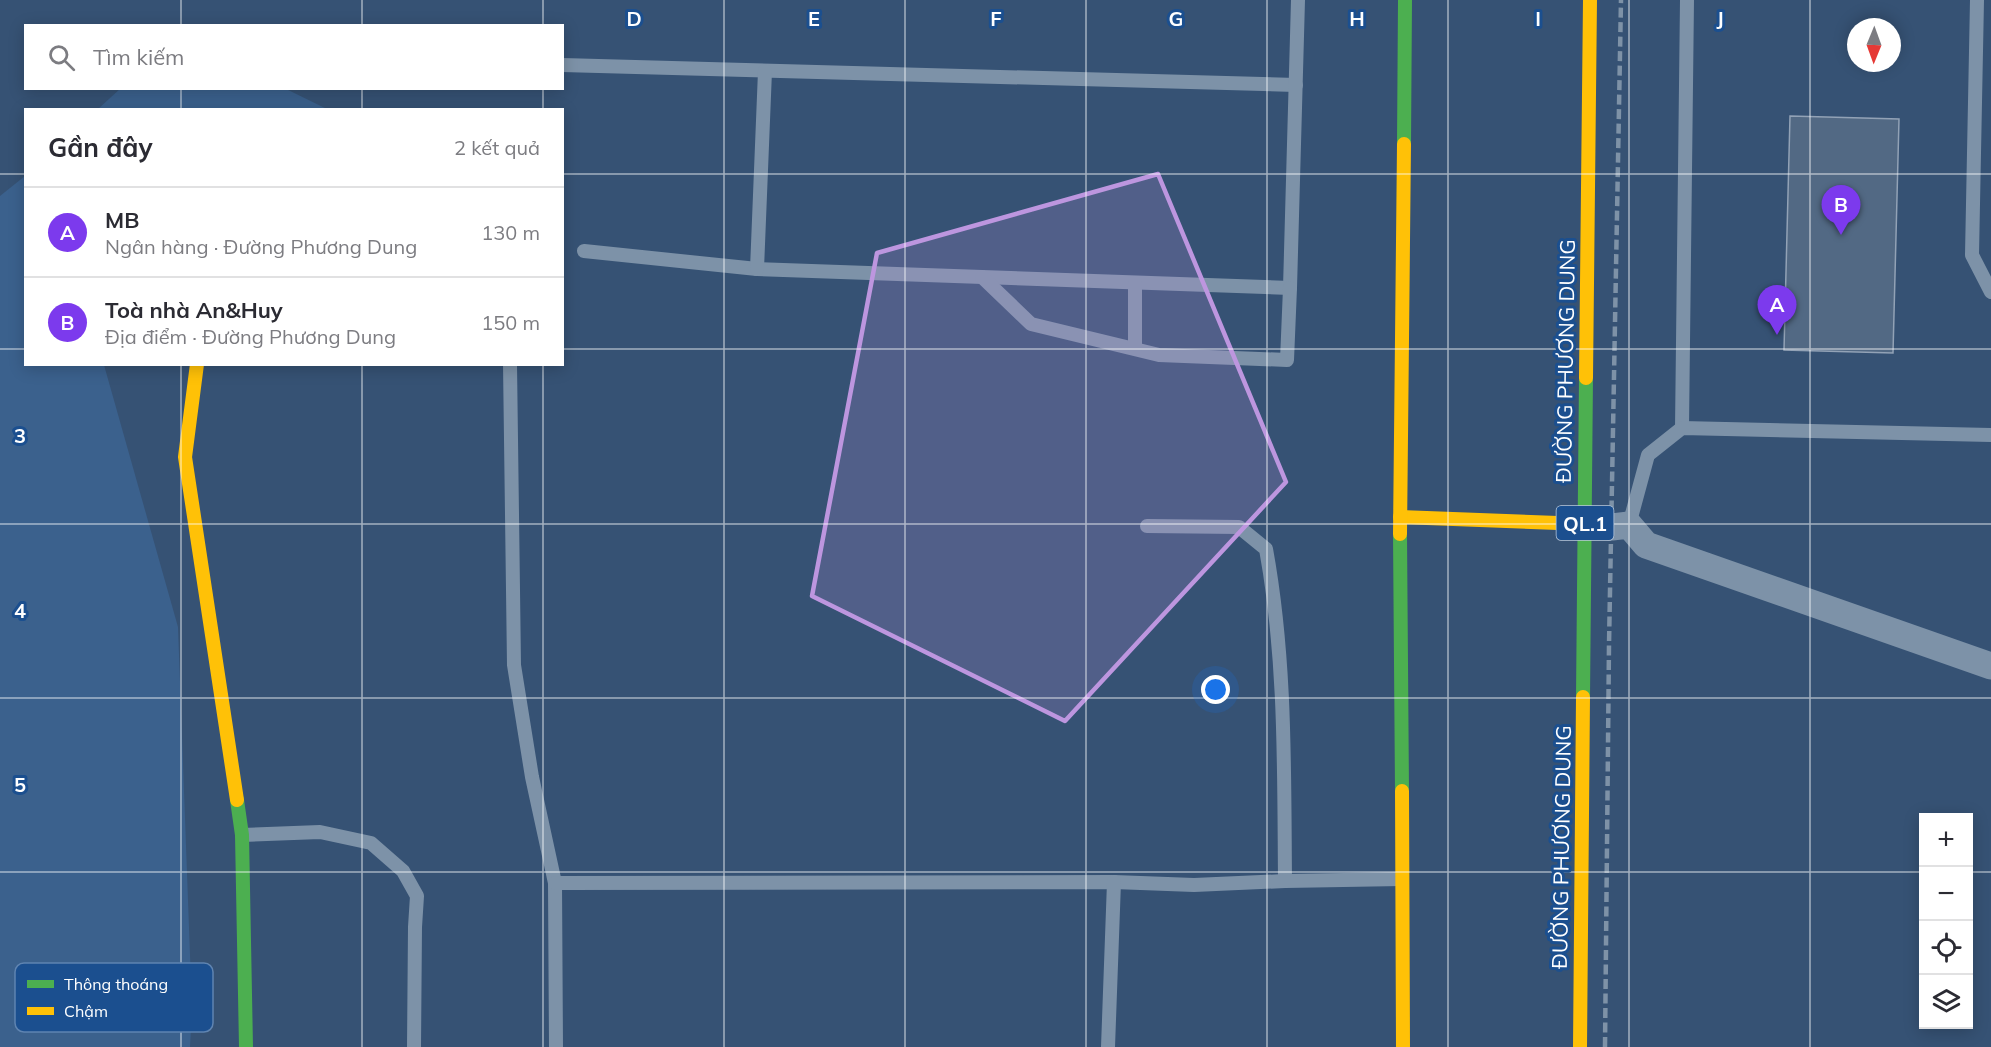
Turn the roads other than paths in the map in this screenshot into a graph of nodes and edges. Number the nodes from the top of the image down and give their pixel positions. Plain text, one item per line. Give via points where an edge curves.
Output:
1 (1298, 0) edge
2 (1405, 0) edge
3 (1590, 0) edge
4 (1687, 0) edge
5 (1977, 0) edge
6 (564, 65) edge
7 (765, 71) junction
8 (1296, 85) junction
9 (584, 251) dead end
10 (757, 269) junction
11 (982, 277) junction
12 (1135, 283) junction
13 (1290, 288) junction
14 (1991, 292) edge
15 (1135, 348) junction
16 (197, 366) edge
17 (510, 366) edge
18 (1682, 428) junction
19 (1991, 435) edge
20 (1400, 517) junction
21 (1584, 524) junction
22 (1629, 525) junction
23 (1147, 526) dead end
24 (1991, 666) edge
25 (242, 835) junction
26 (1403, 879) junction
27 (1285, 881) junction
28 (1114, 882) junction
29 (555, 883) junction
30 (246, 1047) edge
31 (414, 1047) edge
32 (556, 1047) edge
33 (1108, 1047) edge
34 (1403, 1047) edge
35 (1580, 1047) edge

1 - 8 lane
2 - 20 main road
3 - 21 main road, ĐƯỜNG PHƯƠNG DUNG / QL.1
4 - 18 lane
5 - 14 lane via 1972,255
6 - 7 lane
7 - 8 lane
7 - 10 lane
8 - 13 lane
9 - 10 lane
10 - 11 lane
11 - 12 lane
11 - 15 lane via 1031,324
12 - 13 lane
12 - 15 lane
13 - 15 lane via 1287,360 1159,355
16 - 25 main road via 185,457
17 - 29 lane via 514,665 532,777
18 - 19 lane
18 - 22 lane via 1648,454
20 - 21 main road
20 - 26 main road
21 - 22 street
21 - 35 main road, ĐƯỜNG PHƯƠNG DUNG / QL.1
22 - 24 street via 1646,545
23 - 27 lane via 1239,527 1266,549 1274,593 1283,701
25 - 30 main road
25 - 31 lane via 320,832 371,843 403,870 417,896
26 - 27 lane
26 - 34 main road
27 - 28 lane via 1194,885
28 - 29 lane
28 - 33 lane
29 - 32 lane

